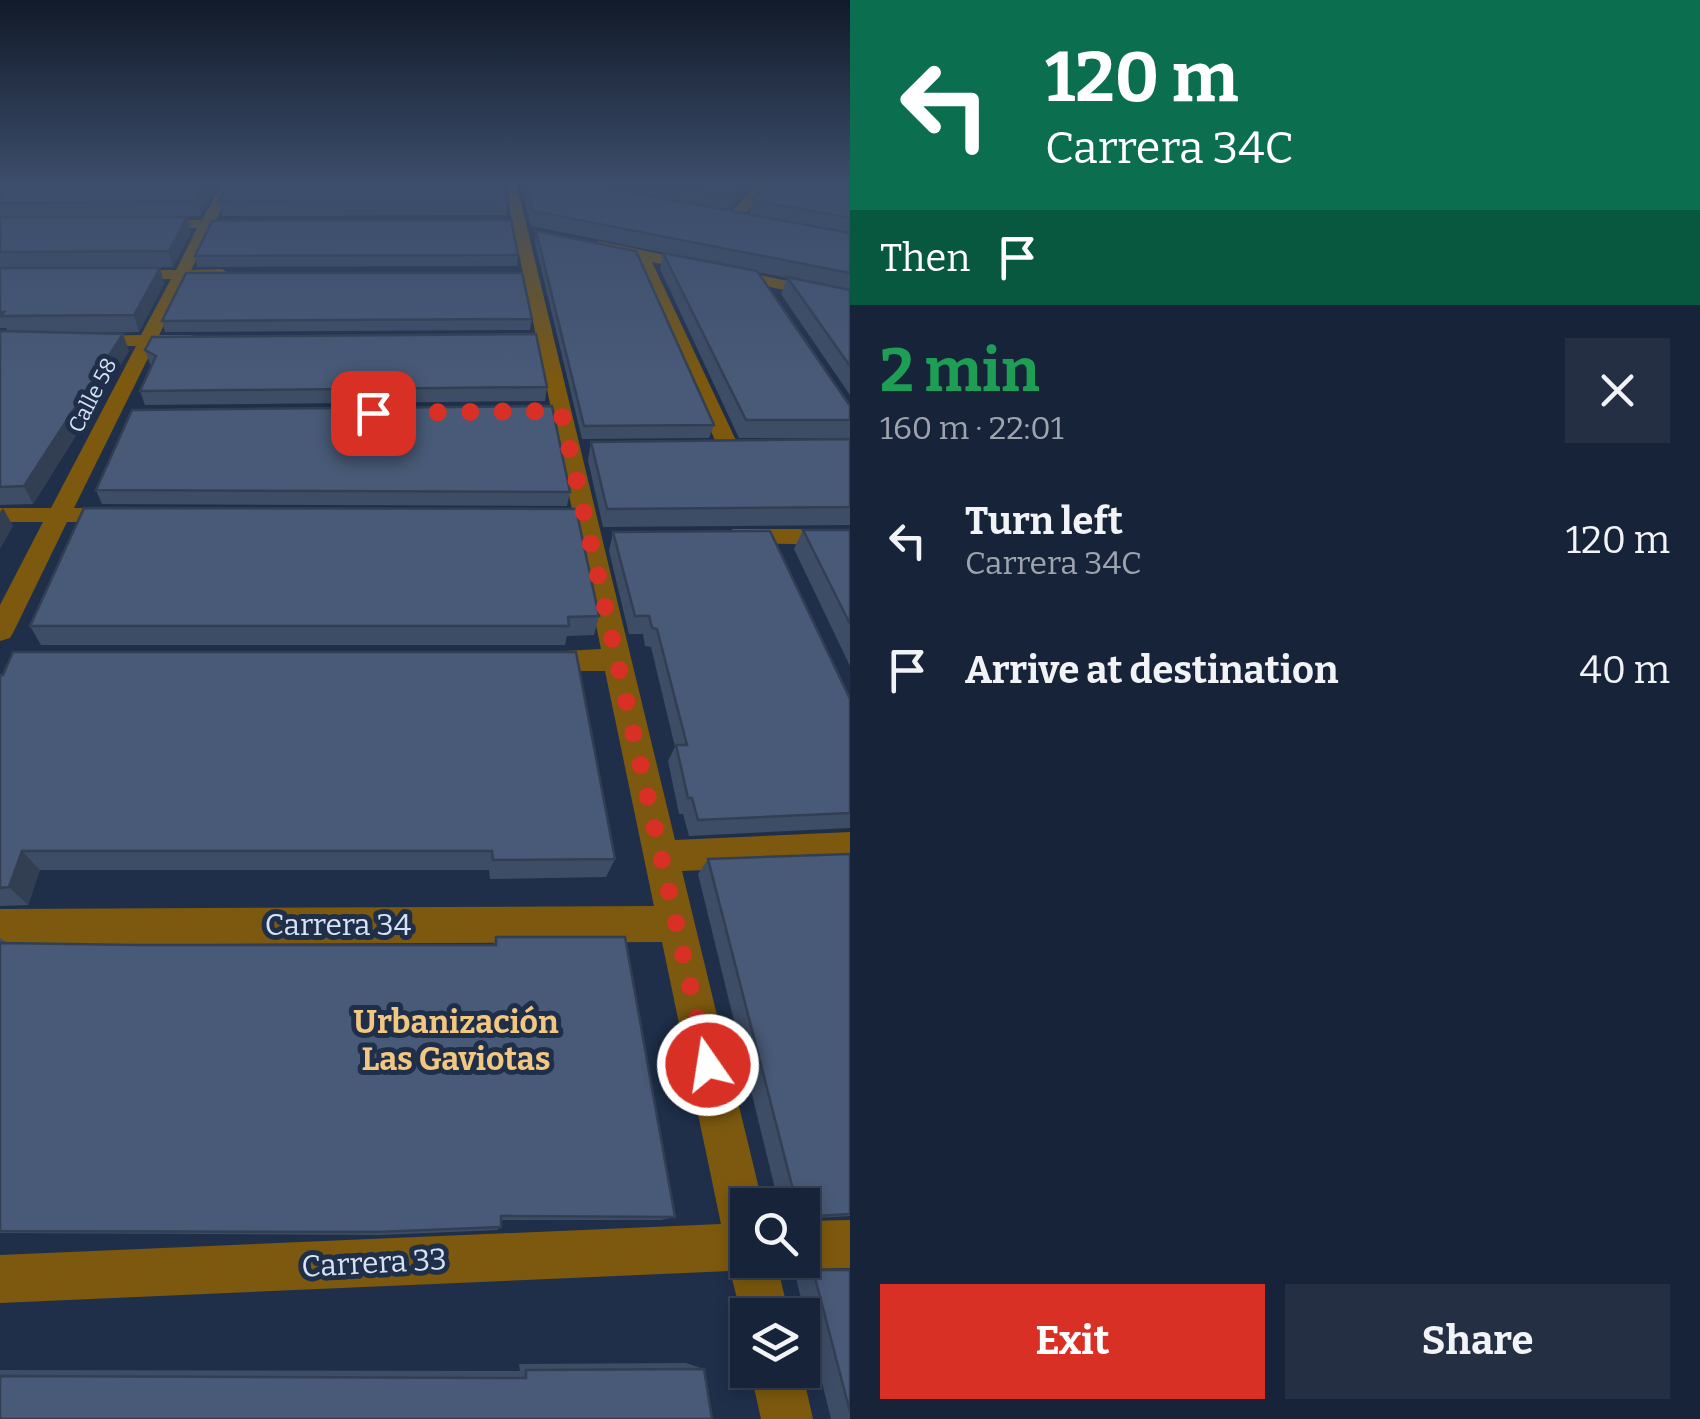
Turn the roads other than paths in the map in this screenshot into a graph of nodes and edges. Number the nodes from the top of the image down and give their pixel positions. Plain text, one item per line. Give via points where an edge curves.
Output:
1 (194, 248) edge
2 (520, 248) edge
3 (612, 248) edge
4 (641, 254) junction
5 (180, 274) junction
6 (238, 274) edge
7 (100, 275) edge
8 (758, 278) junction
9 (850, 299) edge
10 (779, 309) edge
11 (148, 340) junction
12 (208, 340) edge
13 (74, 341) edge
14 (728, 449) edge
15 (0, 515) edge
16 (60, 515) junction
17 (137, 515) edge
18 (772, 537) junction
19 (699, 538) edge
20 (850, 538) edge
21 (788, 571) edge
22 (0, 631) edge
23 (518, 660) edge
24 (617, 660) junction
25 (850, 848) edge
26 (661, 856) junction
27 (676, 924) junction
28 (0, 927) edge
29 (735, 1188) edge
30 (850, 1244) edge
31 (730, 1245) edge
32 (820, 1245) edge
33 (0, 1280) edge
34 (780, 1388) edge
35 (787, 1419) edge

1 - 5 street, Calle 58
2 - 24 street via 552,411 580,450 587,528
3 - 4 street
4 - 8 street
4 - 14 street
5 - 6 street
5 - 7 street
5 - 11 street, Calle 58
8 - 9 street
8 - 10 street
11 - 12 street
11 - 13 street
11 - 16 street, Calle 58 via 119,415
15 - 16 street
16 - 17 street
16 - 22 street, Calle 58
18 - 19 street
18 - 20 street
18 - 21 street
23 - 24 street
24 - 26 street
25 - 26 street
26 - 27 street
27 - 28 street, Carrera 34
27 - 29 street
30 - 32 street
31 - 33 street, Carrera 33
34 - 35 street

